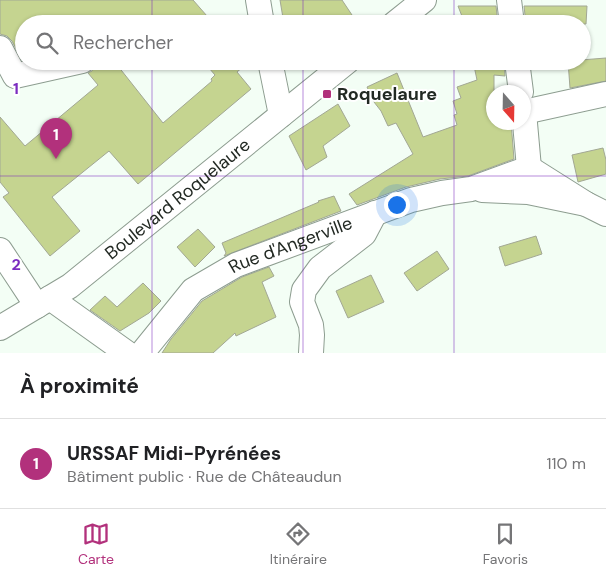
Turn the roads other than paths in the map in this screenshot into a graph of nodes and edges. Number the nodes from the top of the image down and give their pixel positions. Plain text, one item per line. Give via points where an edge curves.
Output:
1 (258, 0) edge
2 (424, 0) edge
3 (509, 0) edge
4 (260, 15) edge
5 (405, 15) edge
6 (511, 15) edge
7 (0, 48) edge
8 (42, 70) edge
9 (272, 70) edge
10 (337, 70) edge
11 (518, 70) edge
12 (520, 85) edge
13 (606, 94) edge
14 (531, 110) edge
15 (281, 115) junction
16 (526, 130) edge
17 (530, 168) junction
18 (471, 189) junction
19 (596, 209) edge
20 (375, 213) junction
21 (0, 250) edge
22 (44, 302) junction
23 (0, 328) edge
24 (127, 353) edge
25 (142, 353) edge
26 (311, 353) edge

1 - 4 street
2 - 5 street
3 - 6 street
7 - 8 street via 15,76
9 - 15 street
10 - 15 street, Boulevard Roquelaure
11 - 12 street
13 - 14 street
15 - 22 street, Boulevard Roquelaure via 70,286
16 - 17 street
17 - 18 street, Rue d'Angerville
17 - 19 street, Rue d'Angerville
18 - 19 street, Rue d'Angerville via 528,192
18 - 20 street, Rue d'Angerville via 411,200
20 - 25 street, Rue d'Angerville via 259,256 216,276 193,290
20 - 26 street via 364,234 320,268 304,290 302,302 311,325
21 - 22 street
22 - 23 street, Boulevard Roquelaure
22 - 24 street

